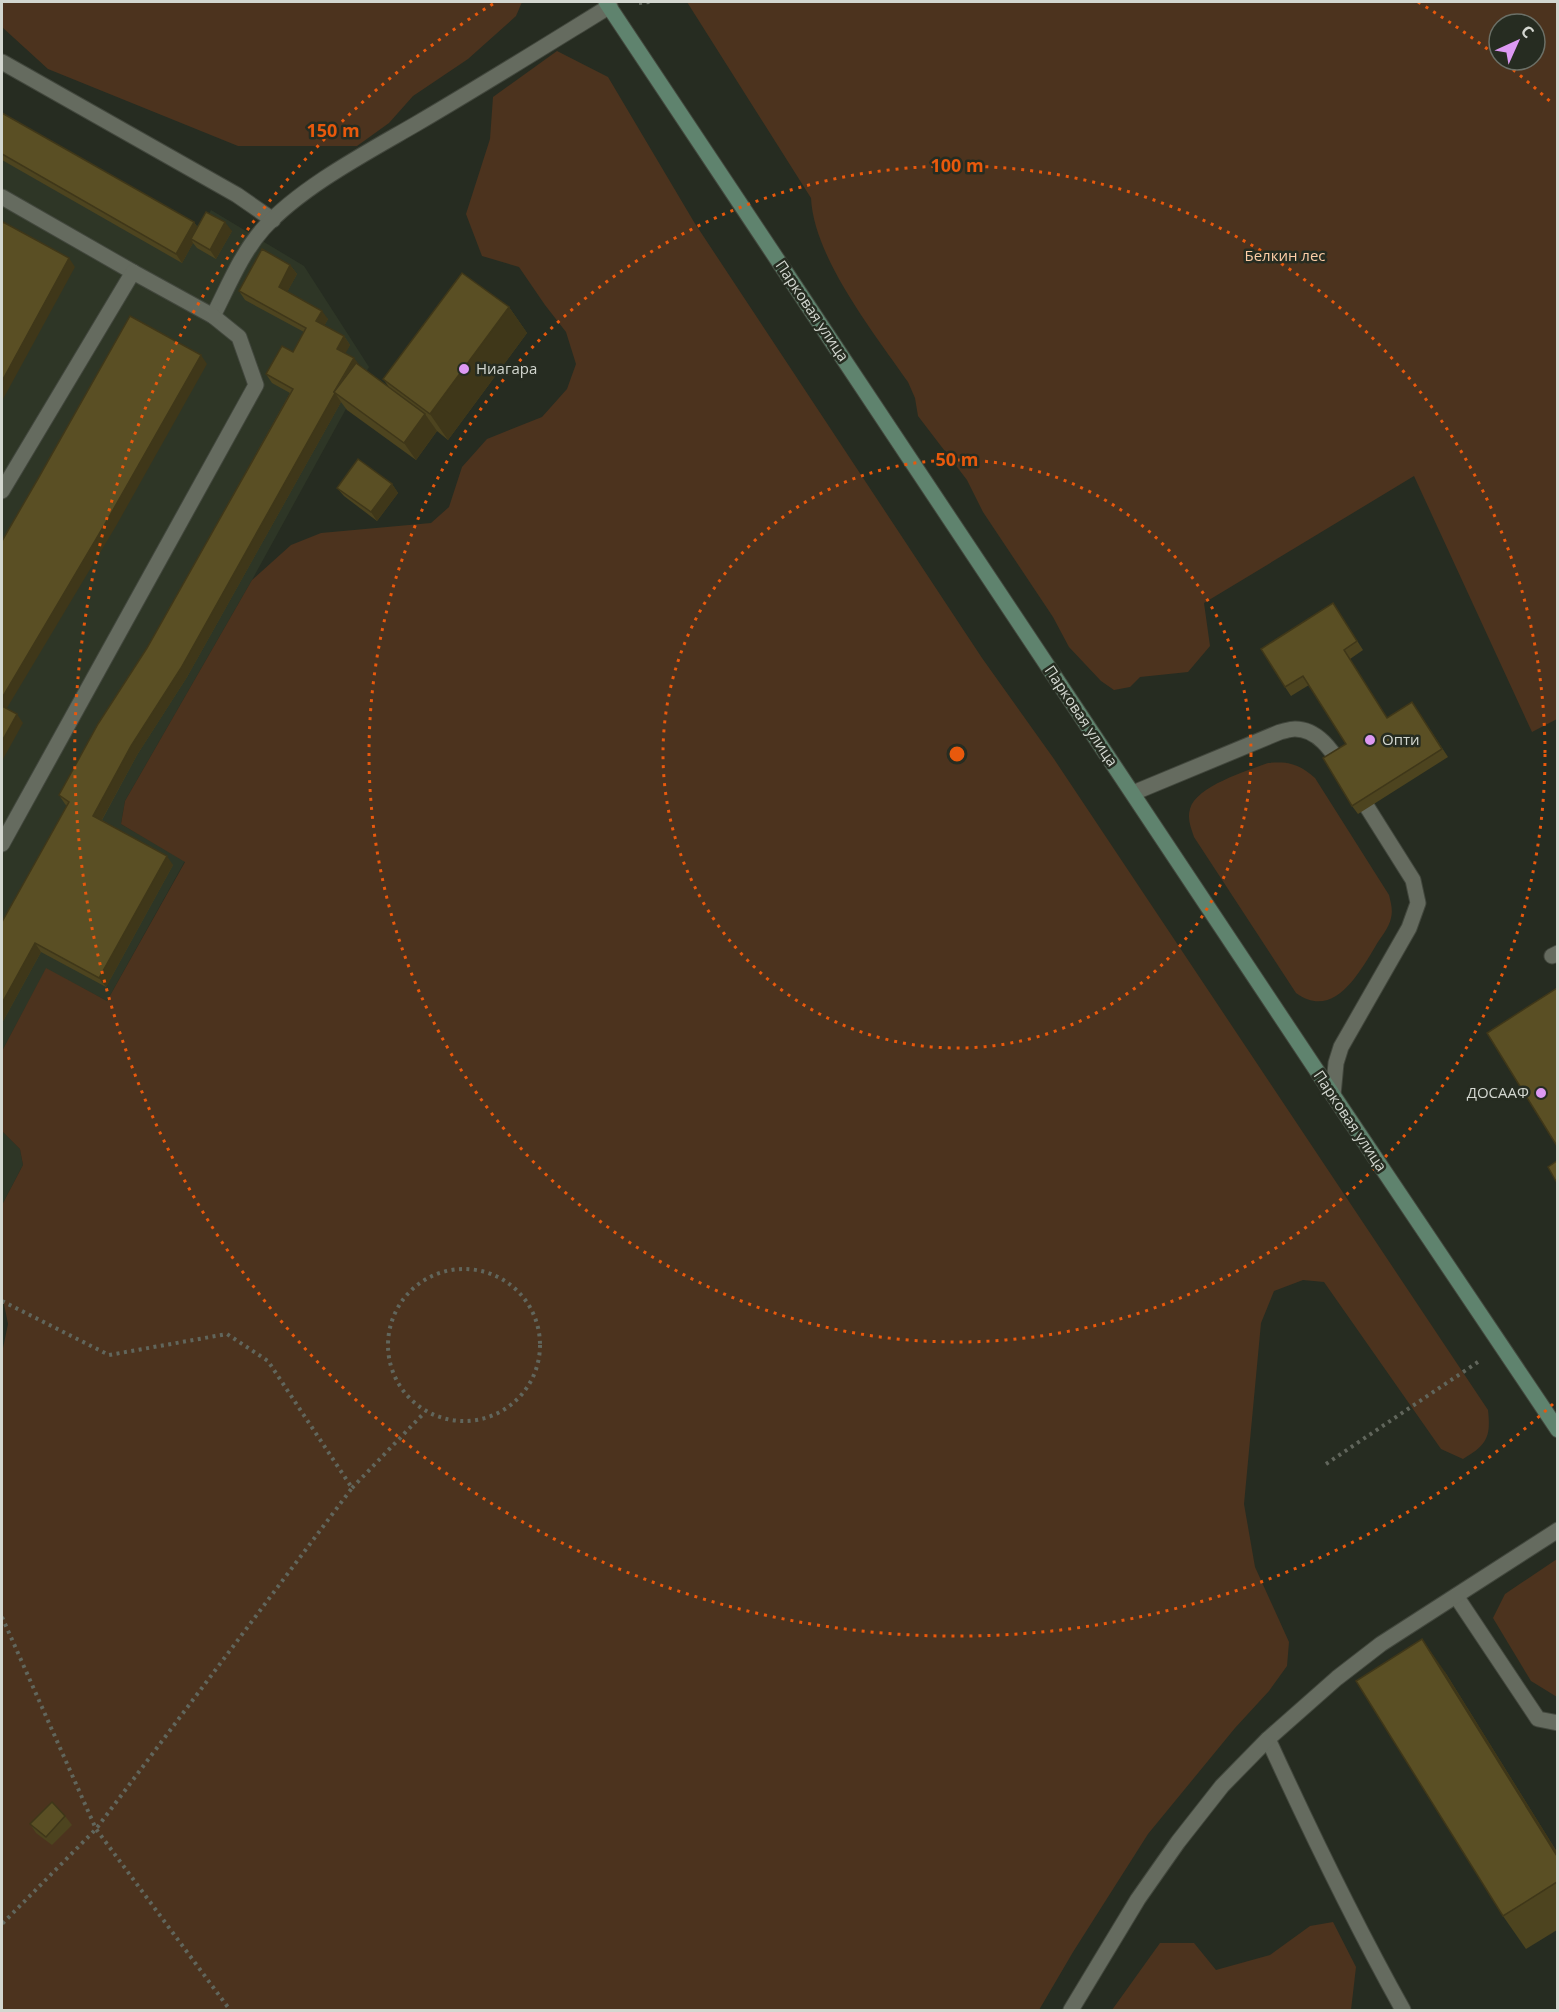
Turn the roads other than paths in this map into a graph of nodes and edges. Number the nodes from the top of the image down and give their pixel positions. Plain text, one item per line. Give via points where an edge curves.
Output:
1 (608, 4) edge
2 (2, 62) edge
3 (2, 198) edge
4 (273, 220) junction
5 (133, 272) junction
6 (213, 316) junction
7 (2, 491) edge
8 (1133, 793) junction
9 (2, 844) edge
10 (1333, 1095) junction
11 (1557, 1430) edge
12 (1557, 1530) edge
13 (1456, 1596) junction
14 (1557, 1723) edge
15 (1268, 1739) junction
16 (1071, 2010) edge
17 (1403, 2010) edge

1 - 4 street via 487,82 331,174
1 - 8 main road, Парковая улица
2 - 4 street via 237,195
3 - 5 street
4 - 6 street via 251,245
5 - 6 street
5 - 7 street
6 - 9 street via 239,337 256,385
8 - 10 main road, Парковая улица
8 - 10 street via 1280,732 1295,729 1310,733 1330,747 1413,880 1418,903 1341,1047
10 - 11 main road, Парковая улица
12 - 13 street
13 - 14 street via 1538,1719
13 - 15 street via 1381,1644
15 - 16 street via 1222,1786 1178,1842 1138,1899
15 - 17 street via 1314,1840

